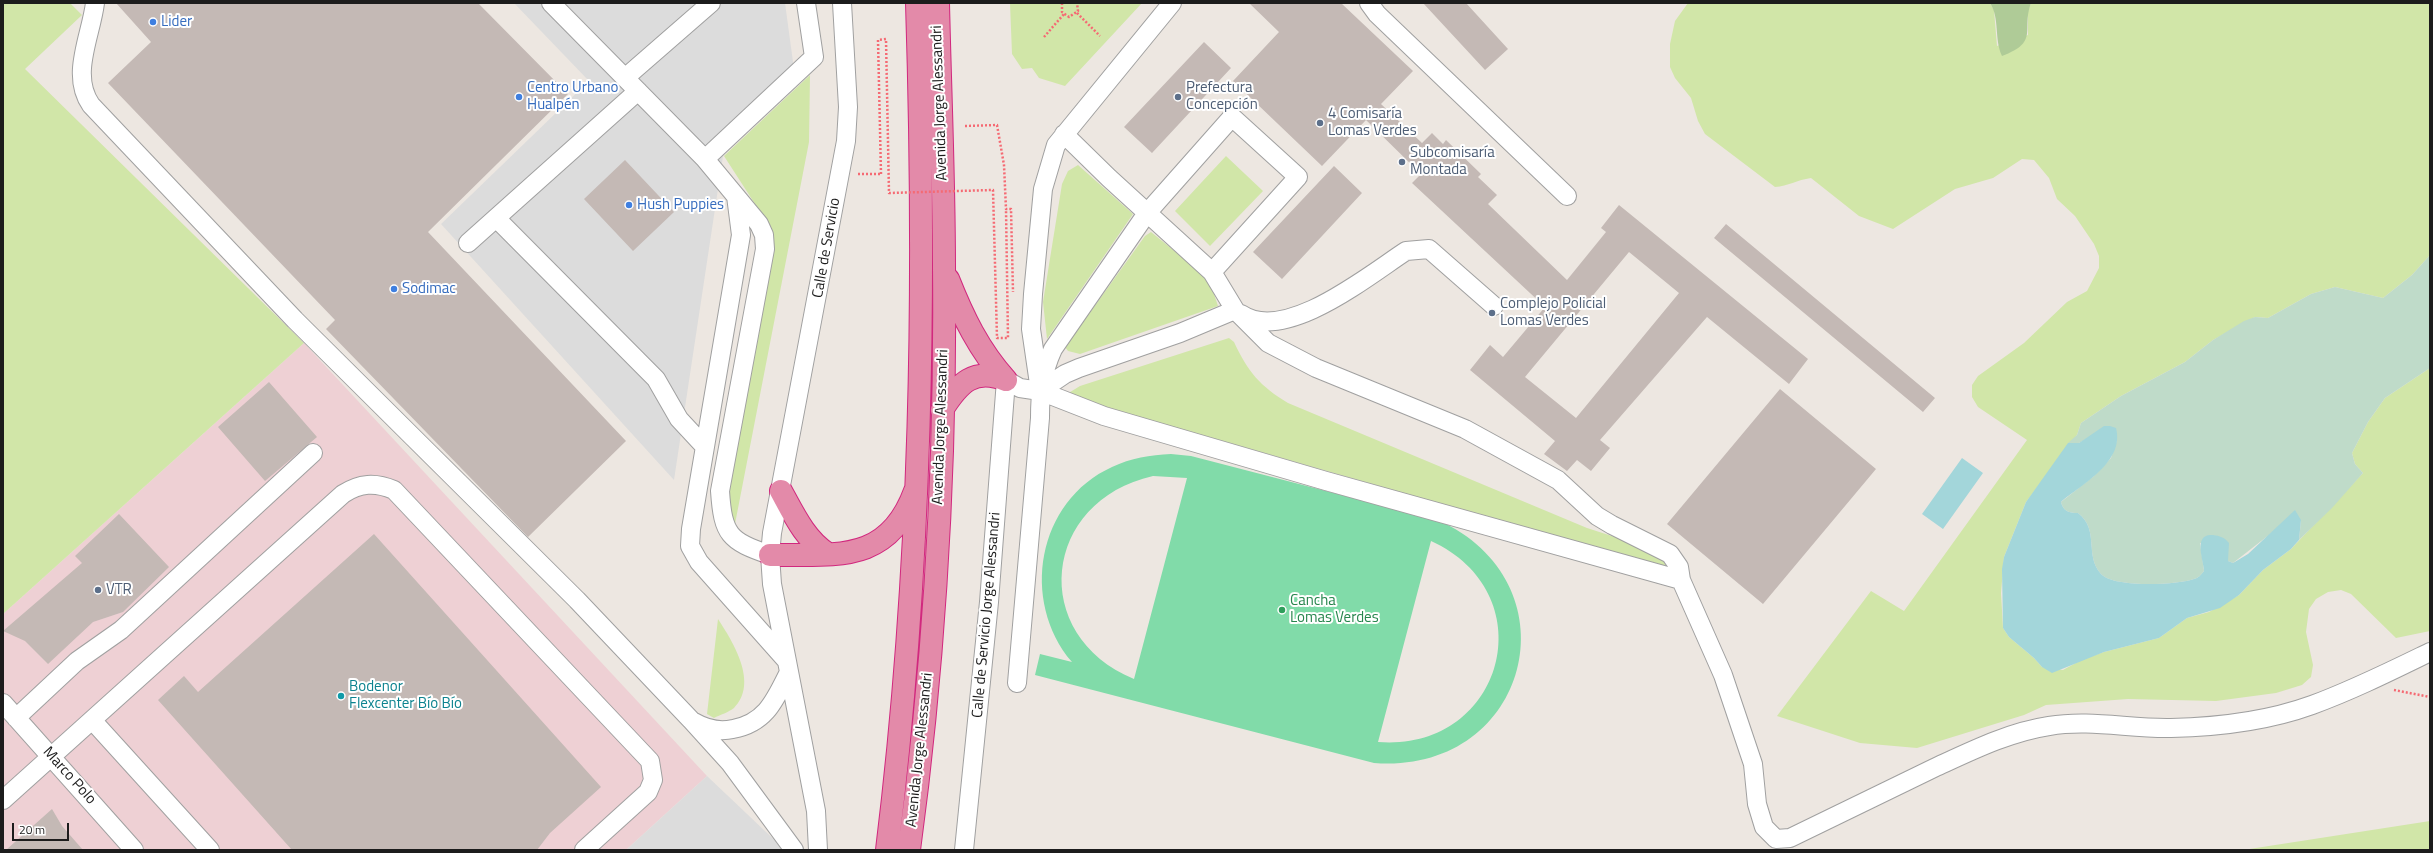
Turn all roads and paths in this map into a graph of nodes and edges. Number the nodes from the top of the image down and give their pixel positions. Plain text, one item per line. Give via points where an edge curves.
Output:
1 (94, 3) edge
2 (551, 3) edge
3 (710, 3) edge
4 (806, 3) edge
5 (842, 3) edge
6 (917, 3) edge
7 (938, 3) edge
8 (1062, 3) edge
9 (1078, 3) edge
10 (1172, 3) edge
11 (1369, 3) edge
12 (1077, 13) junction
13 (1064, 14) junction
14 (1100, 36) dead end
15 (1044, 37) dead end
16 (626, 77) junction
17 (638, 91) junction
18 (965, 126) dead end
19 (1064, 134) junction
20 (705, 159) junction
21 (840, 175) junction
22 (736, 195) junction
23 (1568, 196) dead end
24 (1006, 209) junction
25 (1147, 213) junction
26 (496, 218) junction
27 (468, 243) dead end
28 (944, 268) junction
29 (1212, 272) junction
30 (1013, 297) dead end
31 (1494, 306) dead end
32 (1235, 310) junction
33 (1006, 380) junction
34 (1040, 391) junction
35 (942, 410) junction
36 (705, 447) junction
37 (313, 453) dead end
38 (918, 482) junction
39 (781, 491) junction
40 (828, 554) junction
41 (770, 555) junction
42 (1681, 580) junction
43 (2430, 652) edge
44 (788, 666) junction
45 (1017, 683) dead end
46 (3, 703) edge
47 (16, 718) junction
48 (92, 720) junction
49 (692, 720) junction
50 (52, 756) junction
51 (3, 800) edge
52 (132, 849) edge
53 (210, 850) edge
54 (584, 850) edge
55 (794, 850) edge
56 (818, 850) edge
57 (887, 850) edge
58 (909, 850) edge
59 (964, 850) edge

1 - 49 street via 81,75 82,91 91,106 295,320 577,600
2 - 16 street
3 - 16 street
4 - 20 street via 814,57
5 - 21 street, Calle de Servicio via 848,107
6 - 38 highway, Avenida Jorge Alessandri via 922,265
7 - 28 highway, Avenida Jorge Alessandri
8 - 13 path via 1061,9
9 - 12 path
10 - 19 street
11 - 23 street via 1376,14
12 - 13 path via 1069,17
12 - 14 path
13 - 15 path
16 - 17 street
17 - 20 street
17 - 26 street
18 - 24 path via 997,125 1004,165
19 - 25 street
19 - 34 street via 1056,145 1043,189 1033,294 1031,329
20 - 22 street
21 - 24 path, bridge via 882,174 878,40 886,40 889,193 994,190 997,338 1008,338
21 - 39 street, Calle de Servicio
22 - 36 street via 741,235
22 - 41 street via 759,224 764,235 765,249 720,491 722,519 729,533 743,546
24 - 30 path via 1011,209
25 - 29 street
25 - 29 street via 1232,117 1298,177
25 - 34 street via 1053,349 1044,369
26 - 27 street
26 - 36 street via 656,379 679,419
28 - 33 highway via 969,328 991,364
28 - 35 highway, Avenida Jorge Alessandri
29 - 32 street
31 - 32 street via 1429,249 1419,248 1406,251 1334,300 1293,317 1266,322 1248,319
32 - 34 street via 1180,334 1079,368
32 - 42 street via 1268,343 1309,365 1465,429 1558,480 1598,516 1670,554 1679,567
33 - 34 street via 1020,388
33 - 35 highway via 986,375 971,378 959,388
33 - 59 street, Calle de Servicio Jorge Alessandri via 989,602
34 - 42 street via 1134,426
34 - 45 street via 1040,418
35 - 58 highway, Avenida Jorge Alessandri via 937,560 925,716
36 - 44 street via 690,546 704,568
37 - 47 street via 121,630 77,662
38 - 40 highway via 907,508 883,537 866,549 854,553
38 - 57 highway, Avenida Jorge Alessandri via 904,699
39 - 40 highway via 804,530
39 - 41 street
40 - 41 highway
41 - 44 street via 772,584
42 - 43 street via 1723,675 1753,764 1757,804 1764,827 1776,839 1790,838 1961,756 2006,738 2048,726 2083,723 2115,724 2135,728 2172,728 2262,718 2310,706 2352,690
44 - 49 street via 768,710 758,721 746,726 715,730
44 - 56 street via 816,811
46 - 47 street, Marco Polo
47 - 50 street, Marco Polo
48 - 50 street
48 - 53 street
48 - 54 street via 343,494 363,485 384,486 394,490 650,761 653,780 648,792
49 - 55 street via 730,763
50 - 51 street
50 - 52 street, Marco Polo

